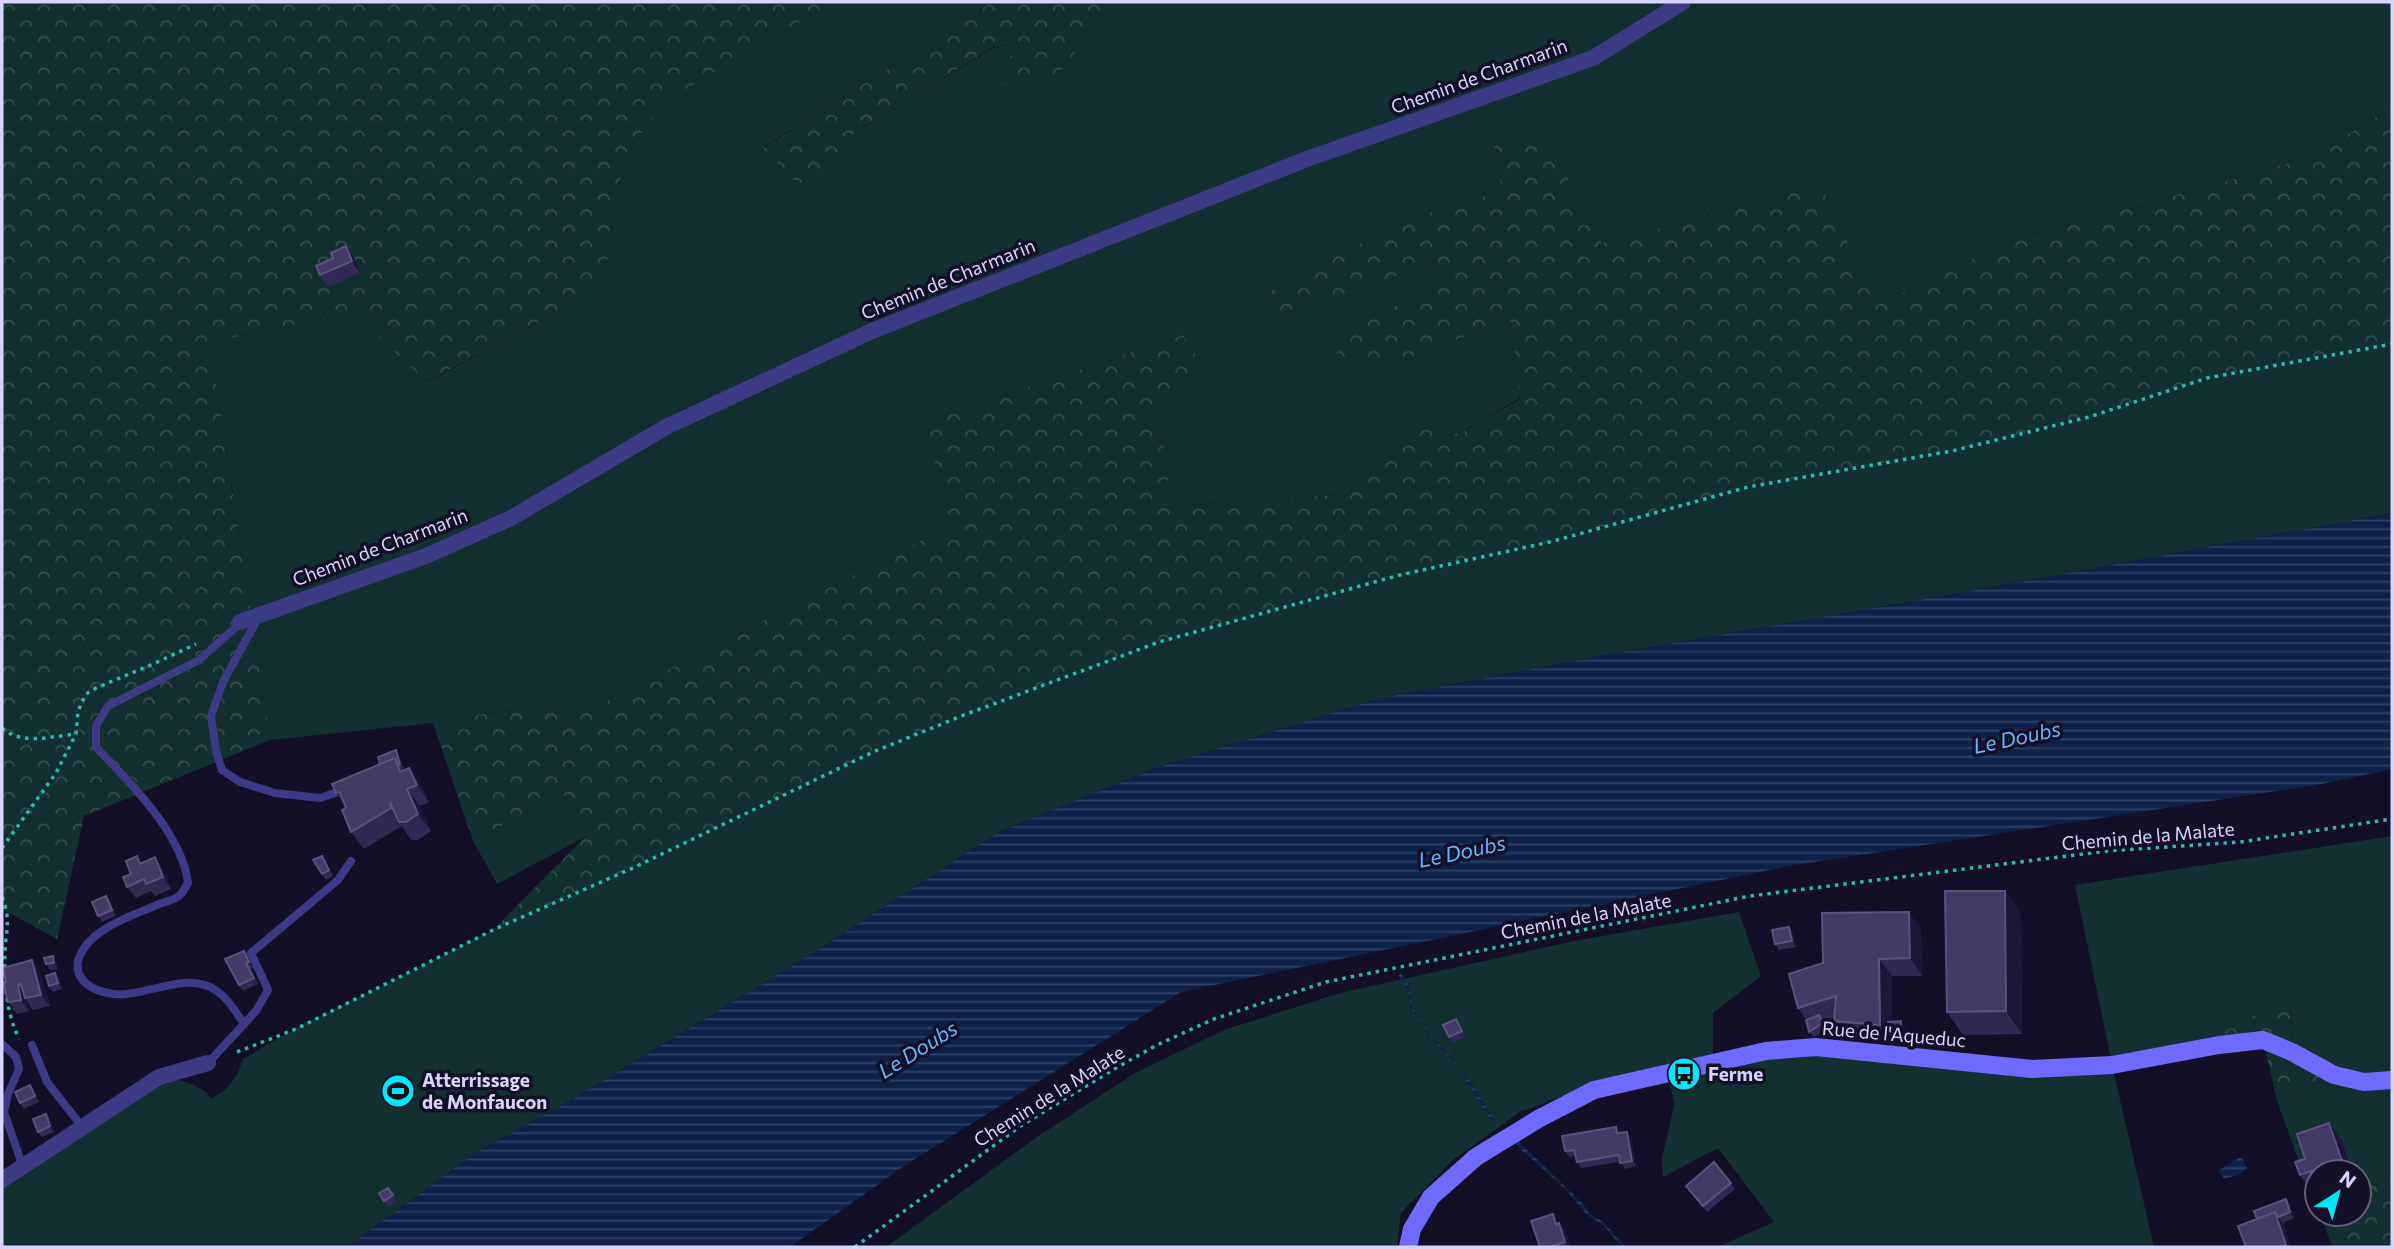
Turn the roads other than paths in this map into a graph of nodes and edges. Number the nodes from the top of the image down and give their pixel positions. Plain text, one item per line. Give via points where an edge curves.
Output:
1 (1683, 2) edge
2 (248, 618) junction
3 (356, 785) edge
4 (351, 861) dead end
5 (244, 1024) junction
6 (2, 1044) edge
7 (32, 1045) dead end
8 (208, 1063) joint
9 (2392, 1080) edge
10 (83, 1128) junction
11 (23, 1167) junction
12 (2, 1180) edge
13 (1408, 1247) edge

1 - 2 street, Chemin de Charmarin via 1593,58 1294,164 872,331 666,427 499,523 426,556
2 - 3 lane via 211,716 222,770 240,782 275,793 320,798
2 - 5 lane via 199,660 108,706 96,726 96,747 158,817 187,868 188,883 179,896 96,935 80,953 77,968 82,981 111,995 166,986 212,988 231,1004
4 - 5 lane via 338,880 251,953 268,990
5 - 8 lane
6 - 11 lane via 16,1057 19,1069 4,1112
7 - 10 lane via 47,1082
8 - 10 street via 159,1077
9 - 13 street, Rue de l'Aqueduc via 2364,1083 2334,1075 2263,1040 2112,1065 2032,1069 1816,1047 1766,1051 1594,1090 1540,1118 1476,1157 1431,1197 1412,1229
10 - 11 street
11 - 12 street

